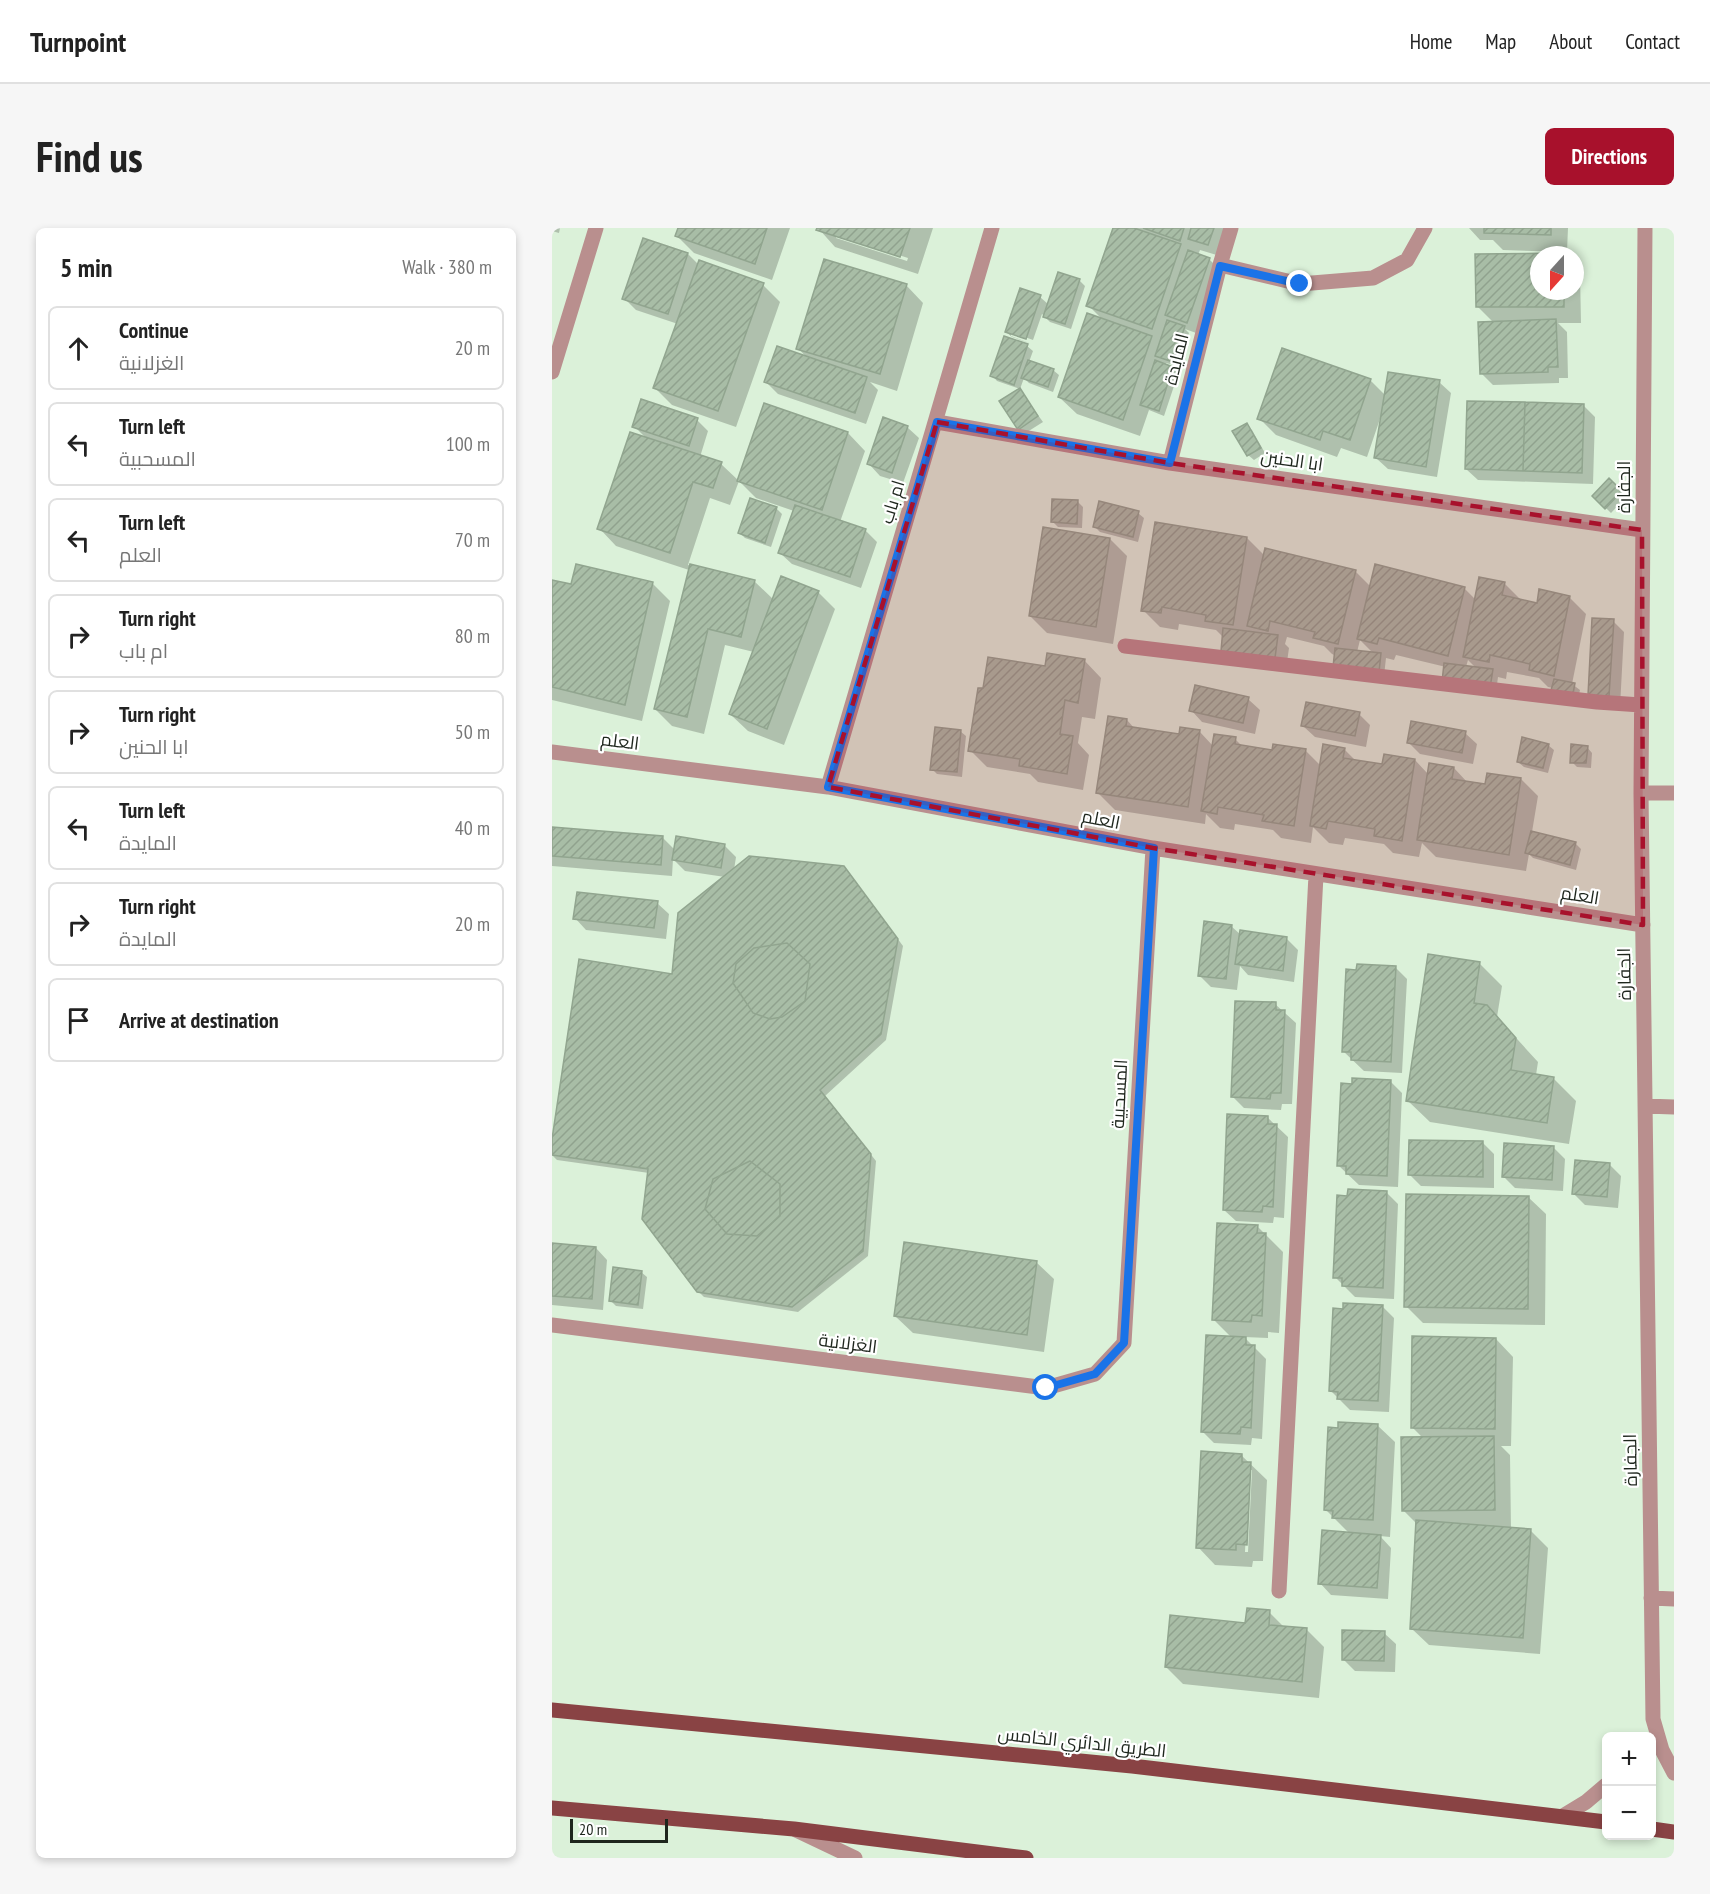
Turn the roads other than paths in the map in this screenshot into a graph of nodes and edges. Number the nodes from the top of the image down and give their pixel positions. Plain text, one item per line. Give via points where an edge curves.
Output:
1 (596, 228) edge
2 (992, 228) edge
3 (1231, 228) edge
4 (1425, 228) edge
5 (1645, 228) edge
6 (1220, 266) junction
7 (552, 372) edge
8 (937, 422) junction
9 (1170, 463) junction
10 (1642, 530) junction
11 (1125, 646) dead end
12 (1641, 705) junction
13 (552, 752) edge
14 (828, 787) junction
15 (1641, 793) junction
16 (1674, 793) edge
17 (1154, 848) junction
18 (1316, 875) junction
19 (1643, 925) junction
20 (1645, 1106) junction
21 (1674, 1107) edge
22 (552, 1325) edge
23 (1124, 1343) joint
24 (1279, 1591) dead end
25 (1652, 1598) junction
26 (1674, 1599) edge
27 (552, 1710) edge
28 (1653, 1719) junction
29 (1646, 1732) edge
30 (1674, 1773) edge
31 (1605, 1786) edge
32 (552, 1808) edge
33 (1563, 1816) junction
34 (1602, 1821) edge
35 (794, 1829) junction
36 (1656, 1830) edge
37 (1674, 1832) edge
38 (855, 1858) edge
39 (1026, 1858) edge

1 - 7 street
2 - 8 street, ام باب
3 - 6 street, المايدة
4 - 6 street via 1407,260 1373,278 1300,284
5 - 10 street, الجفارة
6 - 9 street, المايدة
8 - 9 street, ابا الحنين
8 - 14 street, ام باب
9 - 10 street, ابا الحنين
10 - 12 street, الجفارة
11 - 12 street
12 - 15 street, الجفارة
13 - 14 street, العلم
14 - 17 street, العلم
15 - 16 street
15 - 19 street, الجفارة
17 - 18 street, العلم
17 - 23 street, المسحبية
18 - 19 street, العلم
18 - 24 street
19 - 20 street, الجفارة
20 - 21 street
20 - 25 street, الجفارة
22 - 23 street, الغزلانية via 1046,1388 1095,1374
25 - 26 street
25 - 28 street, الجفارة
27 - 33 main road, الطريق الدائري الخامس via 1132,1766
28 - 29 street, الجفارة
28 - 30 street, الجفارة
31 - 33 street
32 - 35 main road
33 - 34 main road, الطريق الدائري الخامس
35 - 38 street
35 - 39 main road
36 - 37 main road

